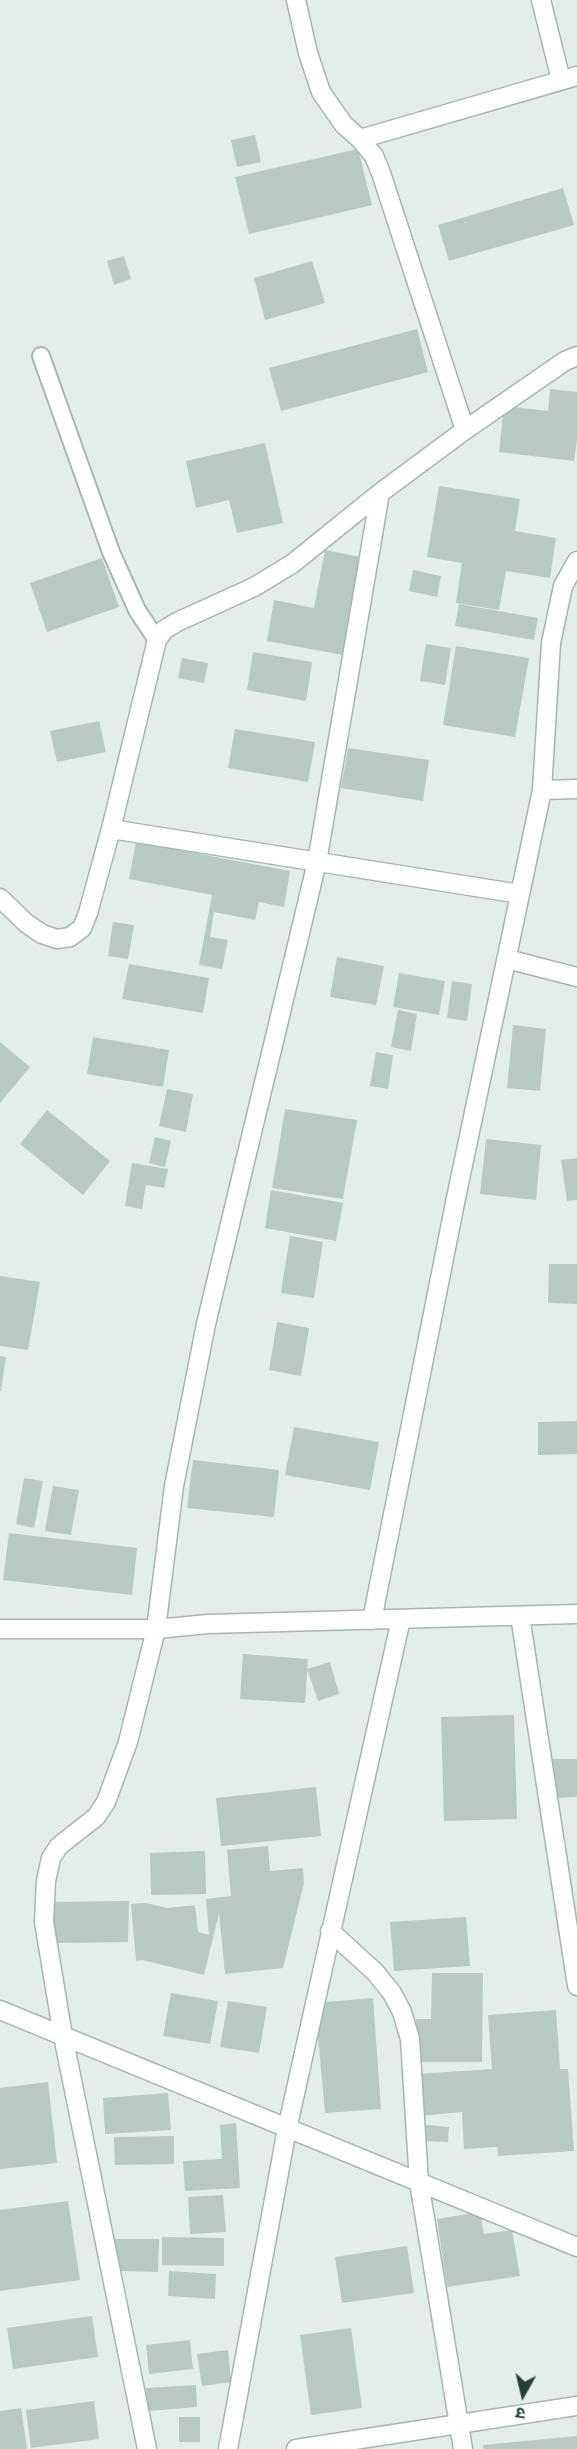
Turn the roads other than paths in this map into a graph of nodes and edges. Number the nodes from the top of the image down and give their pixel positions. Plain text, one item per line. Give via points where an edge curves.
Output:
1 (296, 0) edge
2 (542, 0) edge
3 (569, 78) edge
4 (360, 139) junction
5 (41, 356) dead end
6 (577, 356) edge
7 (465, 430) junction
8 (380, 493) junction
9 (577, 561) edge
10 (570, 585) edge
11 (157, 640) junction
12 (577, 789) edge
13 (542, 790) junction
14 (111, 829) junction
15 (317, 862) junction
16 (520, 894) junction
17 (0, 898) edge
18 (507, 959) junction
19 (577, 977) edge
20 (577, 1614) edge
21 (520, 1616) junction
22 (400, 1619) junction
23 (372, 1620) junction
24 (0, 1629) edge
25 (156, 1629) junction
26 (571, 1906) edge
27 (330, 1931) junction
28 (577, 1986) edge
29 (0, 2010) edge
30 (63, 2036) junction
31 (287, 2129) junction
32 (418, 2182) junction
33 (577, 2247) edge
34 (577, 2406) edge
35 (459, 2424) junction
36 (147, 2449) edge
37 (228, 2449) edge
38 (296, 2449) edge
39 (463, 2449) edge

1 - 4 street via 321,92 344,125
2 - 3 street
3 - 4 street
4 - 7 street via 381,173
5 - 11 lane via 111,552 137,610
6 - 7 street
7 - 8 street
8 - 11 street via 292,564 254,587 177,622
8 - 15 street
9 - 10 street
10 - 13 street via 551,643
11 - 14 street
12 - 13 street
13 - 16 street
14 - 15 street
14 - 17 street via 88,913 82,928 70,937 57,939 42,934
15 - 16 street
15 - 25 street via 206,1324 174,1486
16 - 18 street
18 - 19 street
18 - 23 street
20 - 21 street
21 - 22 street
21 - 26 street
22 - 23 street
22 - 27 street
23 - 25 street
24 - 25 street
25 - 30 street via 128,1742 106,1802 96,1817 58,1846 48,1869 44,1922
26 - 28 street
27 - 31 street
27 - 32 street via 375,1972 402,2012 410,2039
29 - 30 street
30 - 31 street
30 - 36 street
31 - 32 street
31 - 37 street
32 - 33 street
32 - 35 street
34 - 35 street
35 - 38 street
35 - 39 street

